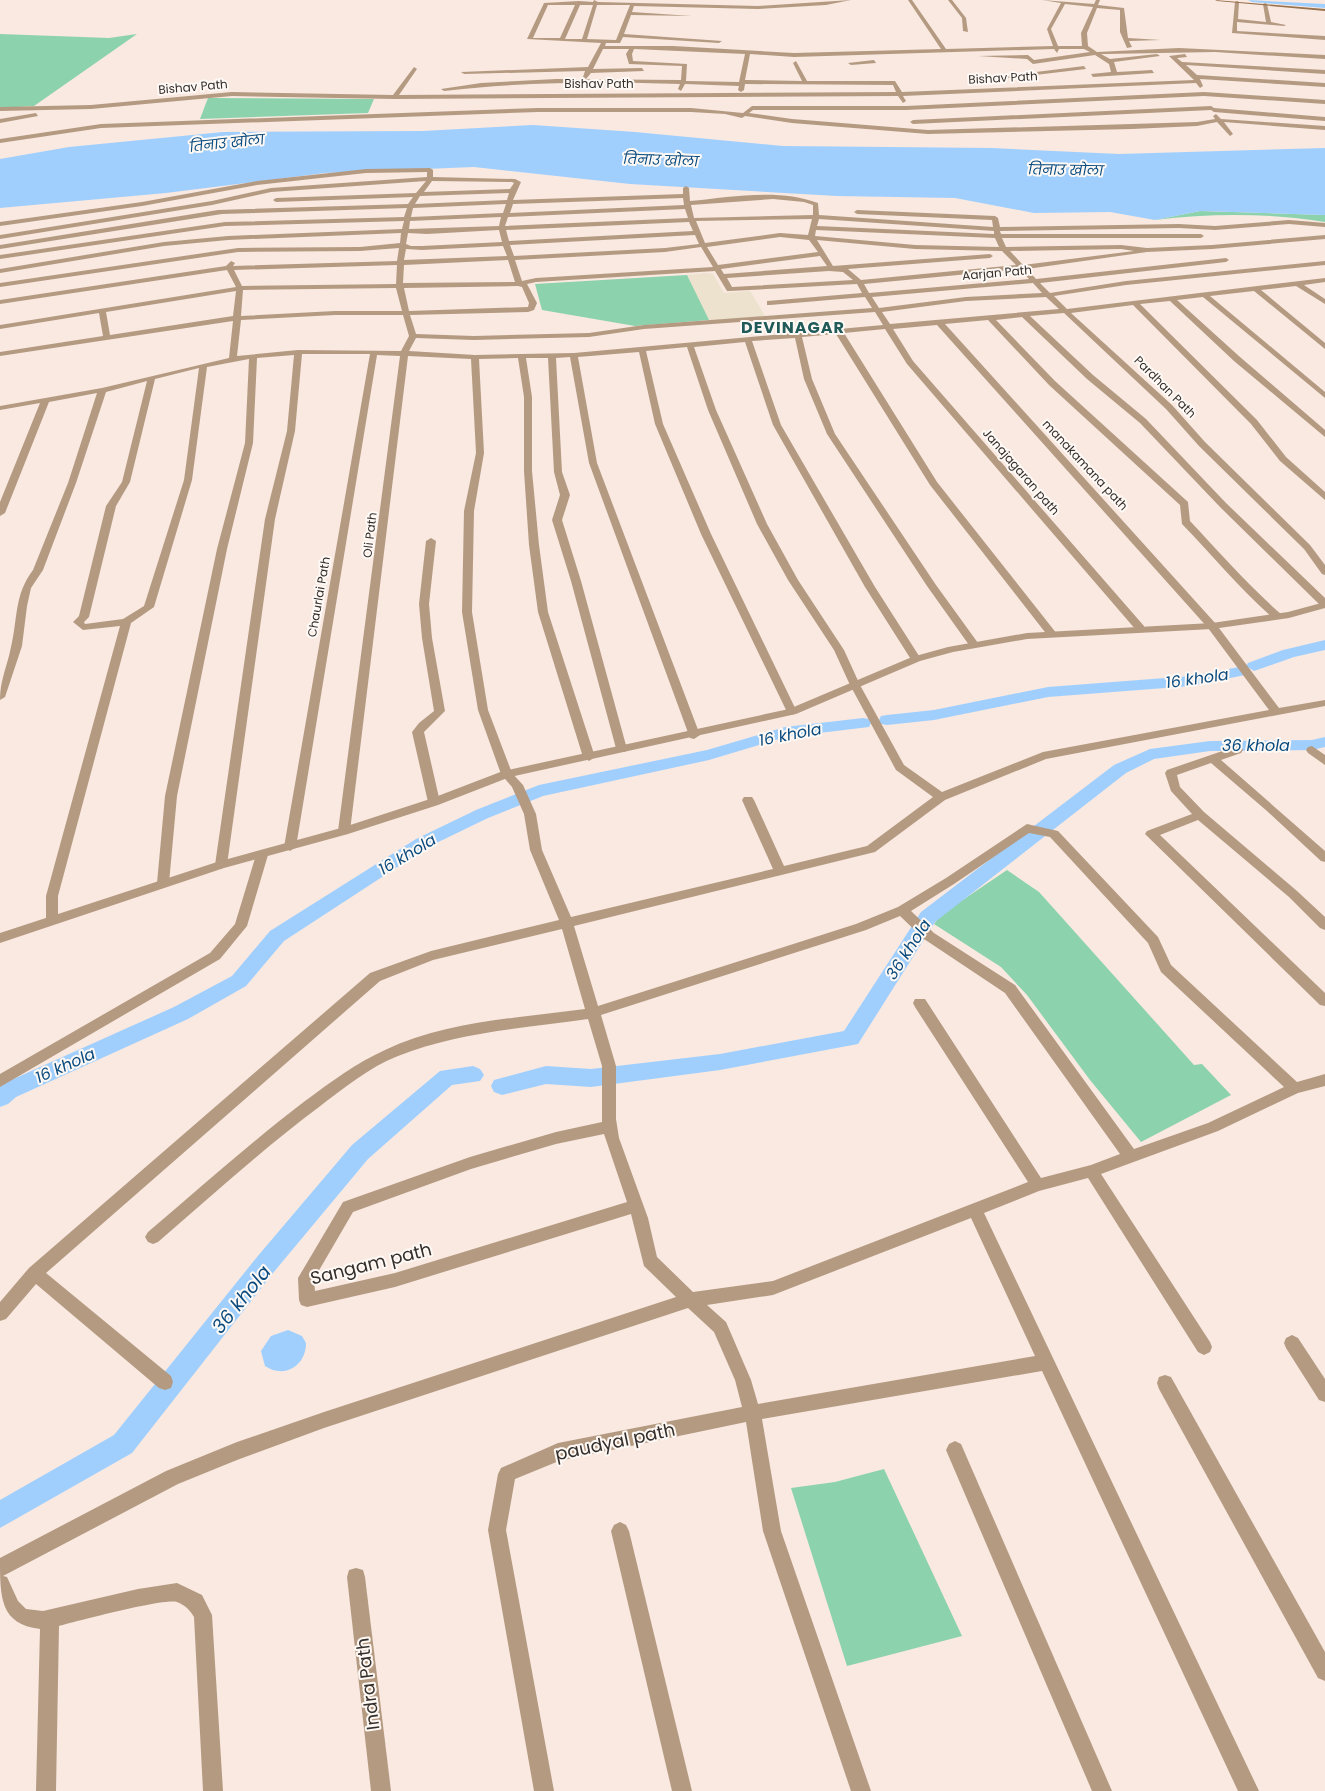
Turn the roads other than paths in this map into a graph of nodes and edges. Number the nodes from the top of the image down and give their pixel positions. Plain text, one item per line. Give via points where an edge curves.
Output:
1 (849, 0) edge
2 (910, 0) edge
3 (950, 0) edge
4 (1044, 0) edge
5 (1217, 0) edge
6 (1284, 0) edge
7 (596, 1) junction
8 (579, 2) junction
9 (1064, 2) junction
10 (1096, 2) edge
11 (1237, 2) junction
12 (1316, 2) dead end
13 (633, 3) junction
14 (1264, 4) junction
15 (695, 7) junction
16 (1325, 10) edge
17 (629, 13) junction
18 (690, 16) junction
19 (1235, 20) junction
20 (686, 23) dead end
21 (1269, 24) junction
22 (1284, 25) dead end
23 (683, 30) dead end
24 (966, 31) dead end
25 (621, 35) junction
26 (678, 38) junction
27 (1325, 38) edge
28 (1126, 39) junction
29 (562, 40) junction
30 (719, 40) dead end
31 (584, 41) junction
32 (1163, 41) dead end
33 (604, 42) junction
34 (1217, 44) dead end
35 (1054, 46) junction
36 (1085, 46) junction
37 (600, 47) junction
38 (632, 47) junction
39 (1168, 48) junction
40 (1130, 49) junction
41 (944, 50) junction
42 (1325, 53) edge
43 (597, 54) junction
44 (629, 54) junction
45 (848, 54) junction
46 (1096, 54) junction
47 (638, 55) dead end
48 (1172, 56) junction
49 (1061, 57) junction
50 (1325, 57) edge
51 (746, 58) junction
52 (737, 59) dead end
53 (923, 59) dead end
54 (1269, 60) dead end
55 (754, 61) dead end
56 (878, 61) dead end
57 (788, 62) dead end
58 (842, 62) dead end
59 (851, 62) junction
60 (1178, 62) junction
61 (796, 63) junction
62 (805, 63) dead end
63 (1111, 64) junction
64 (1094, 67) dead end
65 (1103, 67) dead end
66 (1084, 68) junction
67 (414, 69) dead end
68 (853, 69) dead end
69 (587, 70) junction
70 (685, 71) junction
71 (464, 72) dead end
72 (1152, 72) dead end
73 (1325, 72) edge
74 (1116, 74) junction
75 (1093, 75) junction
76 (856, 76) dead end
77 (1000, 77) dead end
78 (1325, 78) edge
79 (1197, 79) junction
80 (585, 82) junction
81 (684, 82) junction
82 (805, 82) junction
83 (742, 83) junction
84 (858, 83) junction
85 (1105, 84) junction
86 (1325, 85) edge
87 (1209, 87) dead end
88 (1043, 88) junction
89 (1226, 88) dead end
90 (1280, 92) dead end
91 (740, 94) junction
92 (752, 94) junction
93 (900, 94) junction
94 (1204, 94) junction
95 (690, 95) junction
96 (578, 96) junction
97 (395, 97) junction
98 (1061, 102) junction
99 (1325, 102) edge
100 (1244, 105) dead end
101 (91, 107) junction
102 (1211, 107) junction
103 (752, 108) junction
104 (906, 108) junction
105 (0, 109) edge
106 (576, 110) junction
107 (1071, 115) junction
108 (742, 116) junction
109 (1325, 119) edge
110 (1217, 120) junction
111 (0, 121) edge
112 (913, 122) junction
113 (1081, 128) junction
114 (1325, 128) edge
115 (917, 131) junction
116 (1230, 134) dead end
117 (0, 141) edge
118 (431, 178) junction
119 (686, 188) dead end
120 (511, 191) junction
121 (205, 193) junction
122 (255, 194) junction
123 (417, 195) junction
124 (510, 202) junction
125 (687, 202) junction
126 (212, 203) junction
127 (410, 206) junction
128 (218, 213) junction
129 (816, 213) junction
130 (505, 215) junction
131 (408, 219) junction
132 (693, 220) junction
133 (0, 224) edge
134 (225, 224) junction
135 (1325, 225) edge
136 (814, 228) junction
137 (1197, 228) junction
138 (502, 230) junction
139 (407, 231) junction
140 (698, 232) junction
141 (998, 233) junction
142 (1201, 236) junction
143 (0, 237) edge
144 (811, 237) junction
145 (228, 238) junction
146 (1325, 238) edge
147 (508, 244) junction
148 (404, 245) junction
149 (702, 246) junction
150 (0, 247) edge
151 (1212, 247) junction
152 (1147, 250) junction
153 (234, 251) junction
154 (1007, 252) junction
155 (821, 254) junction
156 (0, 257) edge
157 (513, 258) junction
158 (1226, 260) junction
159 (402, 262) junction
160 (1325, 263) edge
161 (1022, 267) junction
162 (230, 268) junction
163 (717, 268) junction
164 (832, 269) junction
165 (0, 271) edge
166 (1244, 272) junction
167 (722, 276) junction
168 (1325, 280) edge
169 (1035, 281) junction
170 (859, 282) junction
171 (519, 284) junction
172 (1298, 284) junction
173 (0, 285) edge
174 (400, 287) junction
175 (240, 288) junction
176 (1267, 288) junction
177 (1256, 289) junction
178 (866, 295) junction
179 (1048, 295) junction
180 (1206, 296) junction
181 (1172, 299) junction
182 (0, 302) edge
183 (1134, 302) junction
184 (1325, 302) edge
185 (770, 303) dead end
186 (877, 310) junction
187 (102, 311) junction
188 (1066, 311) junction
189 (407, 313) junction
190 (1023, 314) junction
191 (990, 317) junction
192 (237, 318) junction
193 (939, 322) junction
194 (0, 327) edge
195 (890, 327) junction
196 (839, 332) junction
197 (413, 336) junction
198 (798, 336) junction
199 (107, 337) junction
200 (748, 340) junction
201 (690, 346) junction
202 (1325, 347) edge
203 (642, 349) junction
204 (298, 352) junction
205 (374, 352) junction
206 (404, 353) junction
207 (0, 354) edge
208 (574, 355) junction
209 (253, 356) junction
210 (522, 356) junction
211 (475, 357) junction
212 (552, 357) junction
213 (233, 359) junction
214 (203, 365) junction
215 (152, 377) junction
216 (102, 390) junction
217 (1325, 396) edge
218 (45, 401) junction
219 (0, 408) edge
220 (1325, 434) edge
221 (1325, 497) edge
222 (0, 513) edge
223 (431, 541) dead end
224 (1325, 572) edge
225 (1325, 605) edge
226 (1278, 617) junction
227 (126, 622) junction
228 (1212, 626) junction
229 (1140, 628) junction
230 (1052, 634) junction
231 (973, 643) junction
232 (916, 659) junction
233 (855, 685) junction
234 (0, 698) edge
235 (1325, 703) edge
236 (792, 712) junction
237 (1276, 712) junction
238 (694, 735) junction
239 (621, 749) junction
240 (1237, 750) dead end
241 (1312, 750) dead end
242 (589, 756) junction
243 (1212, 758) junction
244 (1325, 761) edge
245 (507, 774) junction
246 (941, 797) junction
247 (748, 800) dead end
248 (434, 802) junction
249 (1200, 815) junction
250 (344, 832) junction
251 (290, 847) junction
252 (262, 855) junction
253 (1325, 858) edge
254 (221, 865) junction
255 (780, 872) junction
256 (163, 883) junction
257 (902, 910) junction
258 (52, 920) junction
259 (567, 924) junction
260 (1325, 925) edge
261 (0, 938) edge
262 (1325, 1001) edge
263 (920, 1003) dead end
264 (591, 1013) junction
265 (0, 1080) edge
266 (1325, 1080) edge
267 (1295, 1088) junction
268 (610, 1127) junction
269 (1130, 1156) junction
270 (1091, 1171) junction
271 (1038, 1185) junction
272 (636, 1206) junction
273 (975, 1211) junction
274 (152, 1237) dead end
275 (35, 1273) junction
276 (690, 1300) junction
277 (0, 1314) edge
278 (1292, 1343) dead end
279 (1204, 1347) dead end
280 (1047, 1362) junction
281 (165, 1382) dead end
282 (1165, 1383) dead end
283 (1325, 1394) edge
284 (751, 1413) junction
285 (955, 1450) dead end
286 (620, 1531) dead end
287 (0, 1568) edge
288 (356, 1577) dead end
289 (0, 1584) edge
290 (50, 1619) junction
291 (1325, 1671) edge
292 (46, 1791) edge
293 (212, 1791) edge
294 (381, 1791) edge
295 (544, 1791) edge
296 (682, 1791) edge
297 (861, 1791) edge
298 (1102, 1791) edge
299 (1249, 1791) edge

1 - 15 street via 833,4 742,9
2 - 41 street
3 - 24 street via 964,18
4 - 9 street
5 - 11 main road
6 - 12 main road
7 - 8 street
7 - 13 street
7 - 31 street
8 - 29 street
8 - 29 street via 546,4 530,39
9 - 10 street
9 - 35 street via 1049,29
10 - 28 street via 1122,10
10 - 36 street via 1084,33
11 - 14 main road
11 - 19 street
13 - 15 street
13 - 17 street
14 - 16 main road
14 - 21 street
15 - 18 street
17 - 18 street
17 - 25 street
18 - 20 street
19 - 21 street
19 - 27 street via 1234,32
21 - 22 street
23 - 26 street
25 - 26 street
25 - 33 street via 618,42
26 - 30 street
28 - 32 street
28 - 40 street
29 - 31 street
31 - 33 street
33 - 37 street
34 - 42 street
35 - 36 street
35 - 41 street
35 - 49 street
36 - 46 street
37 - 38 street
37 - 43 street
38 - 44 street
38 - 51 street
39 - 40 street
39 - 48 street
39 - 50 street
40 - 46 street
41 - 45 street
43 - 44 street
43 - 69 street
44 - 47 street
44 - 70 street via 631,63 684,66
45 - 51 street
45 - 59 street
46 - 49 street
46 - 63 street
48 - 54 street
48 - 60 street
48 - 63 street
49 - 53 street via 1033,62 1028,57
51 - 52 street
51 - 55 street
51 - 83 street
56 - 59 street
57 - 61 street
58 - 59 street
59 - 68 street
60 - 73 street
60 - 79 street
61 - 62 street
61 - 82 street
63 - 65 street
63 - 74 street
64 - 66 street
66 - 75 street
66 - 77 street
67 - 97 street
69 - 70 street
69 - 71 street
69 - 80 street
70 - 81 street
72 - 74 street
74 - 75 street
75 - 85 street
76 - 84 street
78 - 79 street via 1256,73
79 - 85 street, Bishav Path
79 - 86 street
79 - 87 street
79 - 94 street
80 - 81 street
80 - 96 street
80 - 97 street via 490,83
81 - 83 street
81 - 95 street via 679,92
82 - 83 street
82 - 84 street
83 - 91 street
84 - 93 street via 895,83
85 - 88 street, Bishav Path
88 - 93 street, Bishav Path
88 - 98 street
89 - 90 street
91 - 92 street, Bishav Path
91 - 95 street, Bishav Path
92 - 93 street, Bishav Path
92 - 103 street
93 - 104 street
94 - 98 street
94 - 99 street
94 - 102 street
95 - 96 street, Bishav Path
96 - 97 street, Bishav Path
96 - 106 street
97 - 101 street, Bishav Path via 232,94
98 - 104 street
98 - 107 street
100 - 102 street
101 - 105 street, Bishav Path
101 - 111 street
102 - 107 street
102 - 109 street
102 - 110 street
103 - 104 street
103 - 108 street
104 - 112 street
106 - 108 street via 691,110
106 - 117 street via 101,126
107 - 112 street
107 - 113 street
108 - 115 street
110 - 113 street via 1175,125
110 - 114 street
110 - 116 street
112 - 115 street
113 - 115 street
118 - 120 street via 517,180
118 - 121 street via 428,169 366,171 257,183
118 - 122 street via 271,190
118 - 123 street via 430,184
119 - 125 street
120 - 123 street
120 - 124 street
121 - 126 street
121 - 133 street
122 - 123 street via 264,201
122 - 126 street
123 - 127 street
124 - 125 street
124 - 127 street
124 - 130 street
125 - 129 street via 800,199 816,204
125 - 130 street
125 - 132 street
126 - 128 street
126 - 143 street
127 - 128 street via 276,208
127 - 131 street
128 - 134 street
128 - 150 street
129 - 132 street
129 - 136 street
129 - 141 street
129 - 141 street, Pardhan Path via 995,218
130 - 131 street
130 - 138 street
131 - 134 street
131 - 139 street
132 - 138 street via 621,221
132 - 140 street
134 - 145 street
134 - 156 street
135 - 137 street via 1307,222
136 - 141 street via 924,235
136 - 144 street
137 - 141 street
137 - 142 street
138 - 139 street
138 - 147 street
139 - 145 street
139 - 148 street
140 - 147 street
140 - 149 street
141 - 142 street
141 - 154 street, Pardhan Path
142 - 151 street
144 - 149 street via 780,235
144 - 154 street via 830,241
144 - 155 street
145 - 153 street
145 - 165 street via 164,244
146 - 151 street
147 - 148 street via 410,248
147 - 157 street
148 - 153 street
148 - 159 street
149 - 157 street
149 - 163 street
151 - 152 street
151 - 158 street
152 - 154 street via 1121,247
152 - 161 street
153 - 162 street
153 - 173 street
154 - 161 street, Pardhan Path
154 - 164 street
155 - 163 street
155 - 164 street
157 - 159 street
157 - 171 street
158 - 166 street
158 - 169 street, Aarjan Path
159 - 162 street
159 - 174 street
160 - 166 street
161 - 169 street, Pardhan Path
161 - 170 street
162 - 175 street
162 - 182 street
163 - 167 street
163 - 171 street via 536,280
164 - 167 street
164 - 170 street via 845,270
166 - 176 street
166 - 179 street via 1126,282
167 - 170 street via 730,288
168 - 172 street
169 - 178 street, Aarjan Path
169 - 179 street, Pardhan Path
170 - 178 street, Janajagaran path
171 - 174 street
171 - 189 street via 525,286 530,294 531,308
172 - 176 street
172 - 184 street
174 - 175 street
174 - 189 street
175 - 187 street
175 - 192 street
176 - 177 street
177 - 180 street
177 - 202 street
178 - 185 street, Aarjan Path
178 - 186 street, Janajagaran path
179 - 186 street via 966,299
179 - 188 street, Pardhan Path
180 - 181 street
180 - 217 street
181 - 183 street
181 - 220 street
183 - 188 street
183 - 221 street via 1254,422 1283,459
186 - 195 street, Janajagaran path
186 - 197 street via 644,326 589,335
187 - 194 street
187 - 199 street
188 - 190 street
188 - 224 street, Pardhan Path via 1268,506
189 - 192 street
189 - 197 street
190 - 191 street
190 - 225 street via 1143,421
191 - 193 street
191 - 226 street via 1052,383 1185,504 1185,522 1251,593
192 - 199 street
192 - 213 street
193 - 195 street
193 - 228 street, manakamana path
195 - 196 street
195 - 229 street, Janajagaran path via 910,362
196 - 198 street
196 - 230 street via 933,483
197 - 206 street, Oli Path
198 - 200 street
198 - 231 street via 808,379 831,434
199 - 207 street
200 - 201 street
200 - 232 street via 777,425 870,587
201 - 203 street
201 - 233 street via 712,410 762,524 793,580 839,650
203 - 208 street
203 - 236 street via 659,424 706,534
204 - 205 street
204 - 209 street
204 - 254 street via 291,431 270,519
205 - 206 street
205 - 251 street, Chaurlai Path
206 - 211 street
206 - 250 street, Oli Path
208 - 212 street
208 - 238 street via 593,463
209 - 213 street
209 - 256 street via 249,443 222,549 171,796
210 - 211 street
210 - 212 street
210 - 242 street via 528,397 528,471 534,545 543,612
211 - 245 street via 480,453 469,511 467,612 482,710
212 - 239 street via 558,472 565,495 556,520 576,581
213 - 214 street
214 - 215 street
214 - 227 street via 188,480 149,607
215 - 216 street
215 - 227 street via 126,482 111,506 84,617 78,622 83,627
216 - 218 street
216 - 234 street via 38,570 28,581 20,607 18,645
218 - 219 street
218 - 222 street
223 - 248 street via 424,604 440,712 421,725 418,732
225 - 226 street
226 - 228 street
227 - 258 street via 52,896
228 - 229 street
228 - 237 street, manakamana path
229 - 230 street
230 - 231 street
231 - 232 street
232 - 233 street
233 - 236 street
233 - 246 street via 900,768
235 - 237 street
236 - 238 street
237 - 246 street via 1043,756
238 - 239 street
239 - 242 street
240 - 243 street
241 - 244 street
242 - 245 street
243 - 249 street via 1171,773 1175,788
243 - 253 street
245 - 248 street
245 - 259 street via 517,785 530,814 536,850
246 - 255 street via 871,849
247 - 255 street
248 - 250 street
249 - 260 street
249 - 262 street via 1151,834
250 - 251 street
251 - 252 street
252 - 254 street
252 - 265 street via 242,926 215,956
254 - 256 street
255 - 259 street
256 - 258 street
257 - 264 street via 861,927
257 - 267 street via 1027,828 1054,834 1153,940 1166,968
257 - 269 street via 929,936 1010,989
258 - 261 street
259 - 264 street
259 - 275 street via 431,956 375,977
263 - 271 street
264 - 268 street via 609,1066
264 - 274 street via 471,1030 391,1053 356,1072 279,1129
266 - 267 street
267 - 269 street via 1213,1126
268 - 272 street
268 - 272 street, Sangam path via 470,1162 348,1207 306,1278 306,1300 395,1280
269 - 270 street
270 - 271 street
270 - 279 street
271 - 273 street
272 - 276 street via 650,1261
273 - 276 street via 773,1288
273 - 280 street
275 - 277 street
275 - 281 street
276 - 284 street via 720,1327 743,1380
276 - 287 street via 229,1454 172,1477
278 - 283 street
280 - 284 street
280 - 299 street
282 - 291 street
284 - 295 street, paudyal path via 558,1452 507,1474 497,1530
284 - 297 street via 756,1424 772,1531
285 - 298 street
286 - 296 street
288 - 294 street, Indra Path
289 - 290 street via 11,1608 22,1618
290 - 292 street
290 - 293 street via 177,1592 195,1602 203,1615

